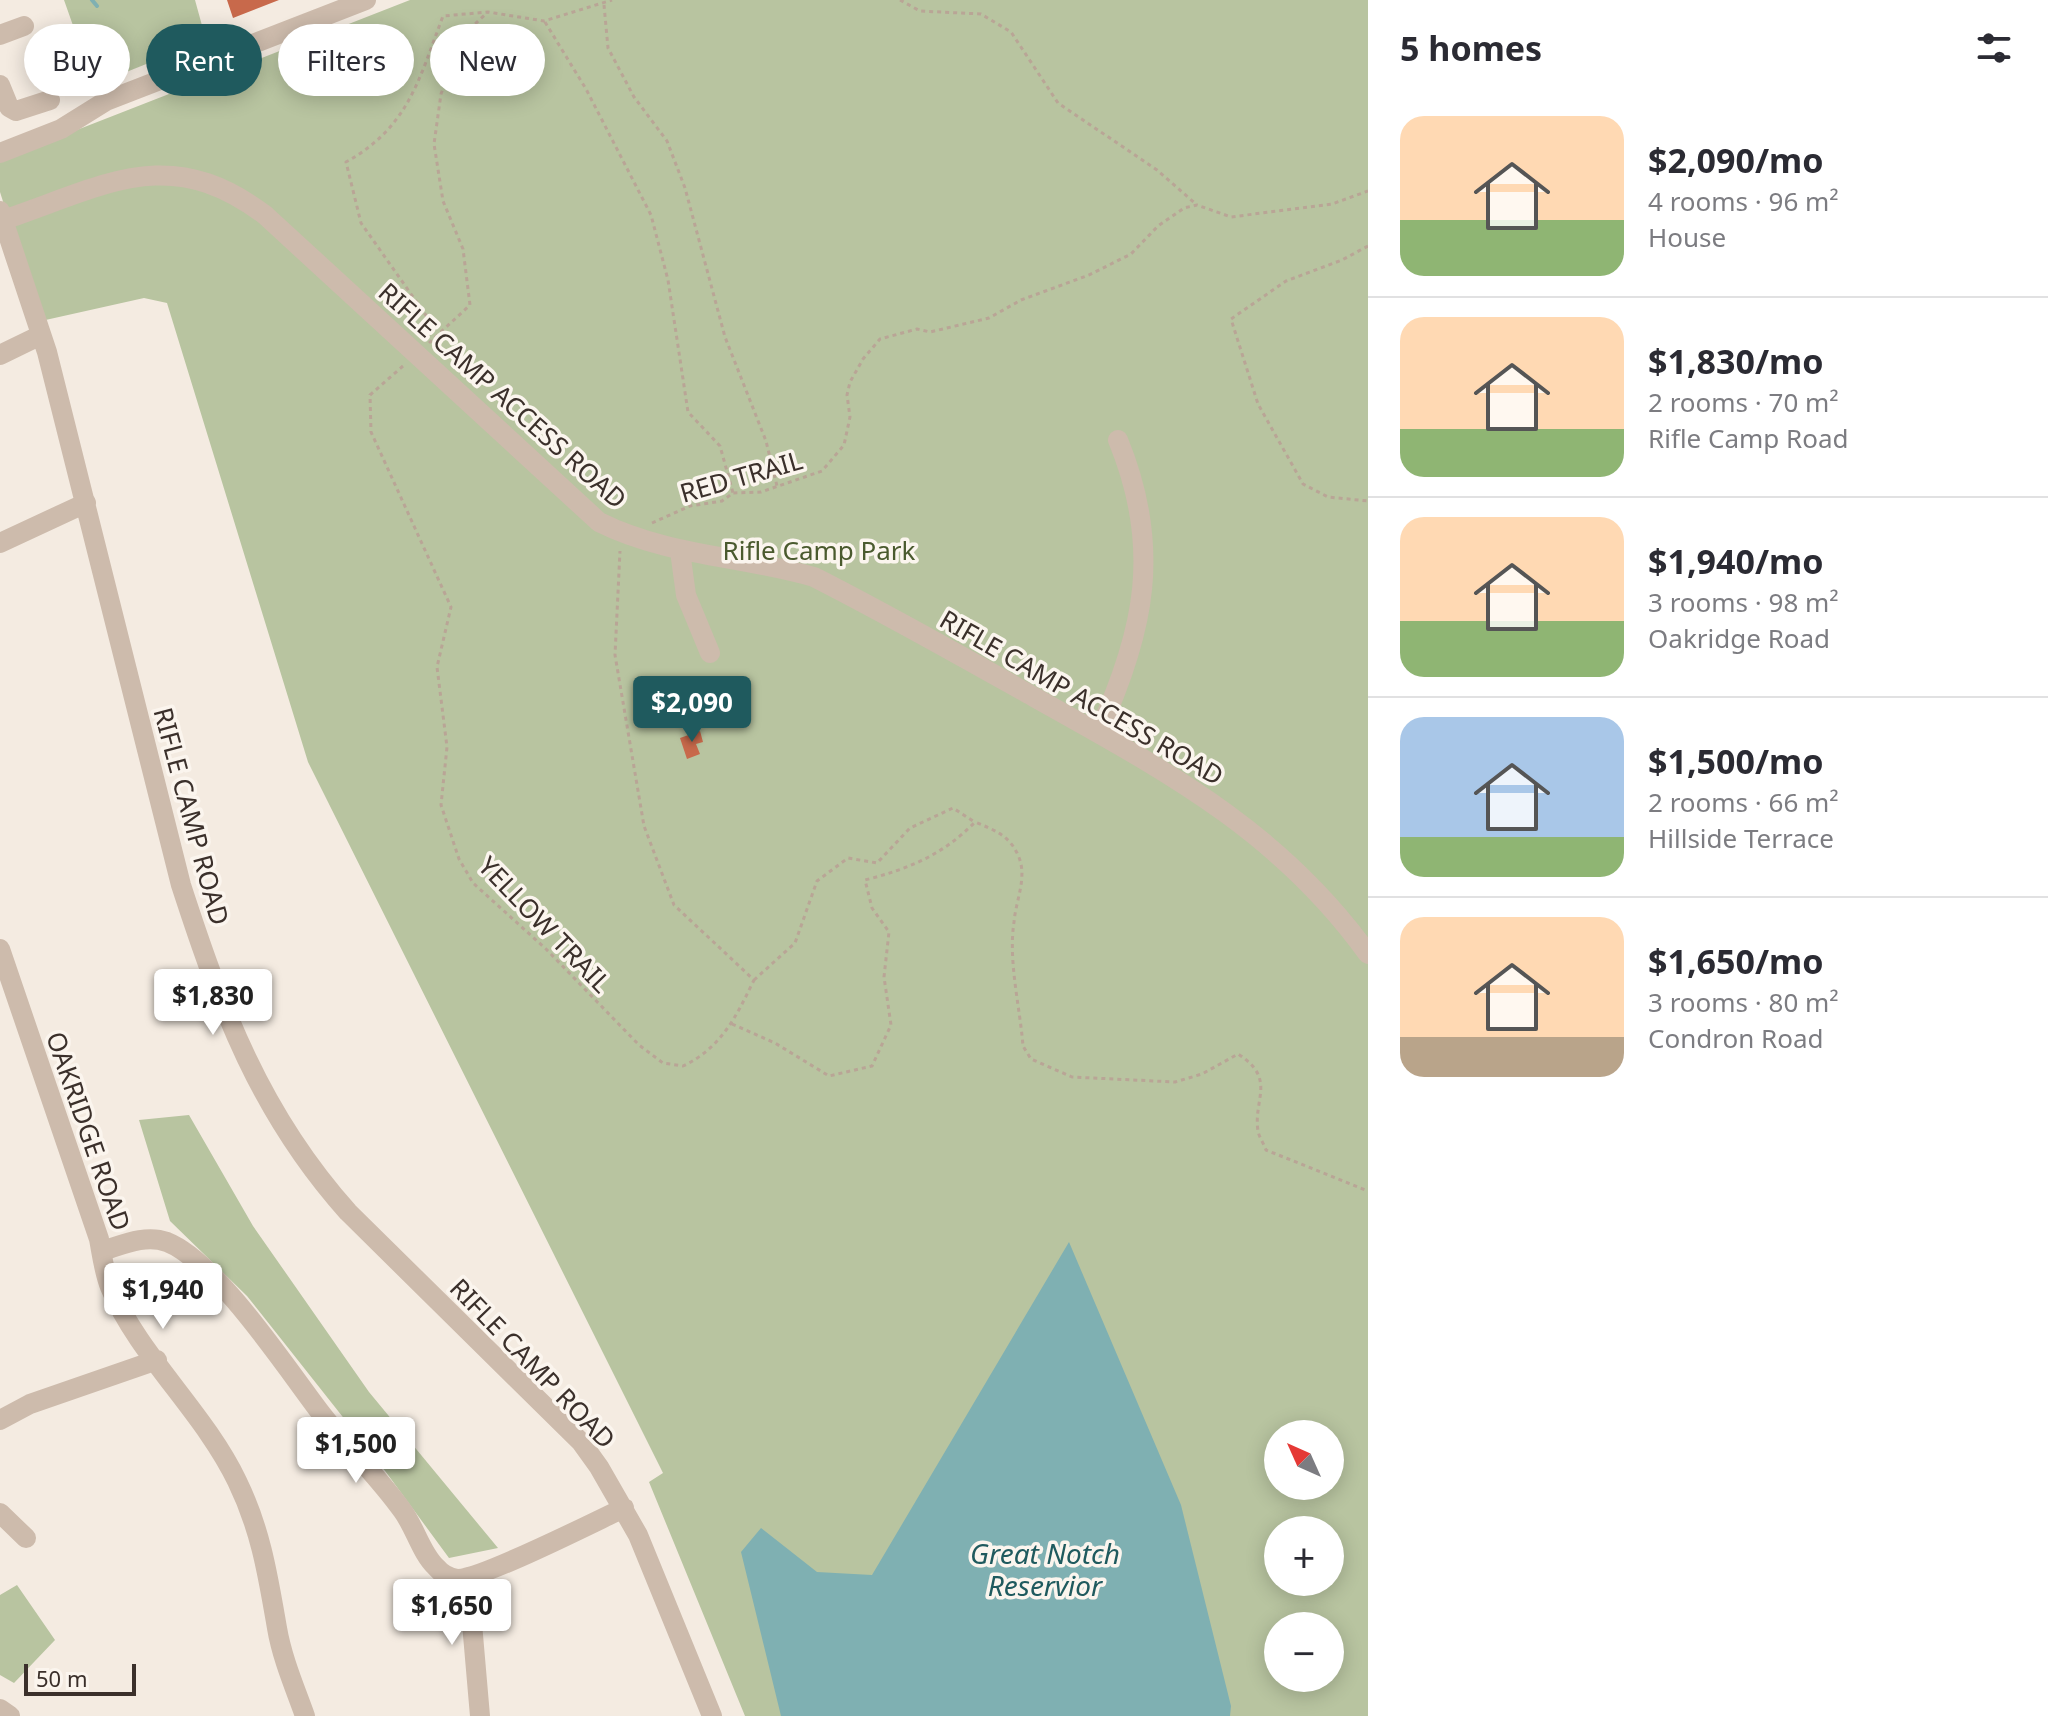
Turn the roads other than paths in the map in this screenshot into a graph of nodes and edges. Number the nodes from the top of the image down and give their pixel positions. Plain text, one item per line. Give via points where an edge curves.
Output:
1 (366, 0) edge
2 (24, 26) dead end
3 (0, 35) edge
4 (0, 85) edge
5 (50, 100) dead end
6 (0, 153) edge
7 (2, 216) edge
8 (41, 335) junction
9 (0, 355) edge
10 (1118, 440) dead end
11 (86, 503) junction
12 (0, 543) edge
13 (680, 551) junction
14 (710, 653) dead end
15 (1098, 733) junction
16 (0, 949) edge
17 (1368, 954) edge
18 (102, 1251) junction
19 (157, 1360) junction
20 (0, 1420) edge
21 (624, 1508) junction
22 (0, 1513) edge
23 (26, 1538) dead end
24 (468, 1577) junction
25 (0, 1709) edge
26 (10, 1716) edge
27 (305, 1716) edge
28 (480, 1716) edge
29 (712, 1716) edge

1 - 6 street via 106,101 61,129
2 - 3 street
4 - 5 street via 16,111
7 - 8 street, RIFLE CAMP ROAD
7 - 13 street, RIFLE CAMP ACCESS ROAD via 157,173 193,177 235,192 599,522 629,537
8 - 9 street
8 - 11 street, RIFLE CAMP ROAD
10 - 15 street via 1141,507 1143,591 1123,679
11 - 12 street
11 - 21 street, RIFLE CAMP ROAD via 181,885 204,957 265,1100 318,1178 581,1442
13 - 14 street via 686,595
13 - 15 street, RIFLE CAMP ACCESS ROAD via 767,563 814,577
15 - 17 street, RIFLE CAMP ACCESS ROAD via 1211,800 1277,851 1336,910
16 - 18 street, OAKRIDGE ROAD
18 - 19 street, OAKRIDGE ROAD via 118,1303
18 - 24 street via 153,1238 195,1262 285,1360 320,1412 368,1464 438,1570 448,1577
19 - 20 street via 30,1404
19 - 27 street, OAKRIDGE ROAD via 237,1480 270,1573 277,1630
21 - 24 street
21 - 29 street, RIFLE CAMP ROAD
22 - 23 street
24 - 28 street
25 - 26 street

